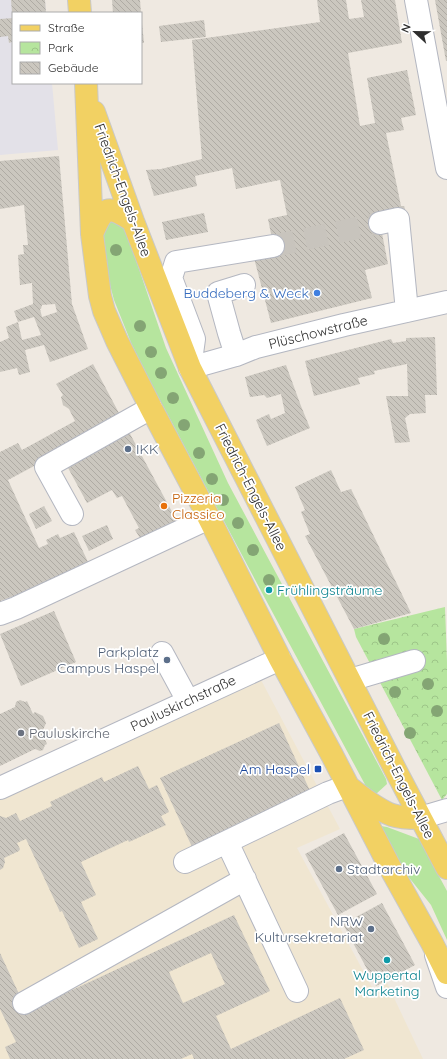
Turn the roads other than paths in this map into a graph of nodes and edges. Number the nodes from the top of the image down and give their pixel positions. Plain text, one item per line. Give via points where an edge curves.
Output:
1 (79, 0) edge
2 (416, 0) edge
3 (80, 12) edge
4 (87, 88) edge
5 (447, 168) edge
6 (133, 221) junction
7 (380, 223) tunnel mouth
8 (92, 234) junction
9 (273, 246) tunnel mouth
10 (244, 285) dead end
11 (447, 302) edge
12 (407, 311) junction
13 (236, 355) junction
14 (190, 368) junction
15 (151, 408) junction
16 (72, 514) dead end
17 (209, 518) junction
18 (0, 614) edge
19 (162, 653) dead end
20 (280, 659) junction
21 (414, 661) dead end
22 (350, 680) junction
23 (188, 701) junction
24 (347, 786) junction
25 (0, 788) edge
26 (447, 810) edge
27 (420, 818) junction
28 (227, 842) junction
29 (185, 862) dead end
30 (447, 868) edge
31 (245, 879) junction
32 (432, 943) junction
33 (447, 973) edge
34 (447, 987) edge
35 (297, 991) dead end
36 (24, 1003) dead end

1 - 3 main road
2 - 5 street
4 - 6 main road, Friedrich-Engels-Allee
4 - 8 main road, Friedrich-Engels-Allee
6 - 8 main road via 112,210 104,212
6 - 14 main road, Friedrich-Engels-Allee
7 - 12 street via 398,219
8 - 15 main road, Friedrich-Engels-Allee via 104,311
9 - 14 street via 176,262 171,278 194,339
10 - 13 street via 218,292
11 - 12 street, Plüschowstraße
12 - 13 street, Plüschowstraße via 264,345
13 - 14 street, Plüschowstraße
14 - 22 main road, Friedrich-Engels-Allee
15 - 16 street via 46,467
15 - 17 main road, Friedrich-Engels-Allee
17 - 18 street
17 - 20 main road, Friedrich-Engels-Allee
19 - 23 street
20 - 23 street, Pauluskirchstraße
20 - 24 main road, Friedrich-Engels-Allee
21 - 22 street
22 - 27 main road, Friedrich-Engels-Allee
23 - 25 street, Pauluskirchstraße
24 - 27 main road via 377,808 392,815
24 - 28 street
24 - 32 main road, Friedrich-Engels-Allee
26 - 27 street
27 - 30 main road, Friedrich-Engels-Allee
28 - 29 street
28 - 31 street
31 - 35 street
31 - 36 street
32 - 33 main road, Friedrich-Engels-Allee
32 - 34 street

